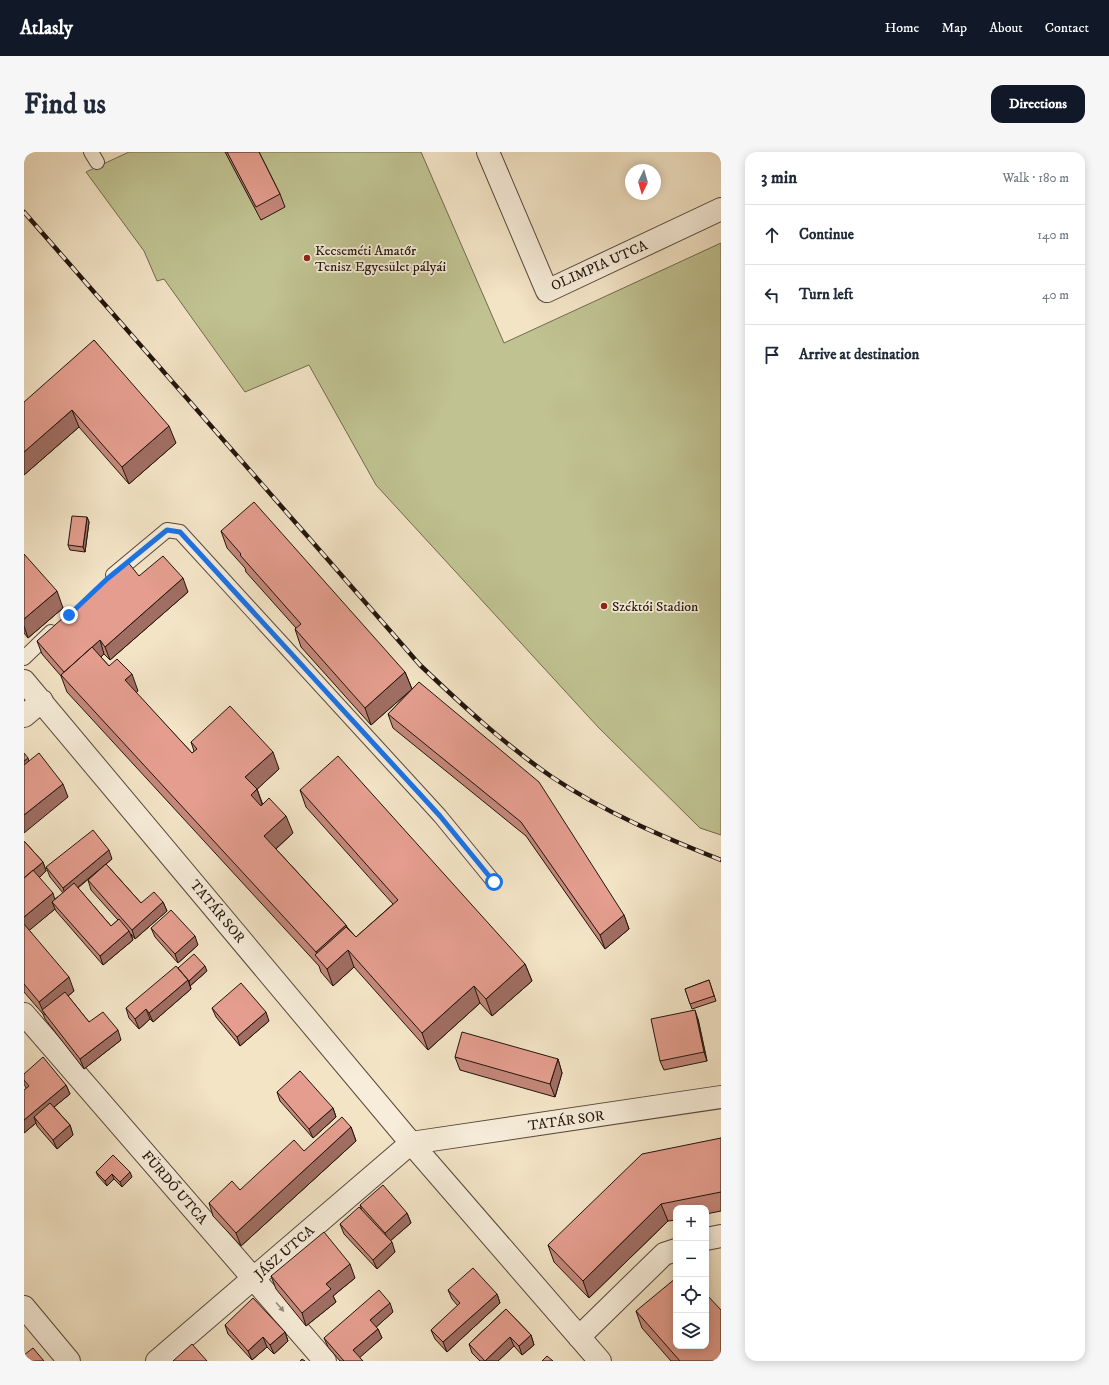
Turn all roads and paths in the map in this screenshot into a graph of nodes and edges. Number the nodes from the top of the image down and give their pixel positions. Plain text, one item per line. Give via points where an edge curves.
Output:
1 (488, 152) edge
2 (721, 209) edge
3 (102, 584) edge
4 (63, 620) edge
5 (24, 658) edge
6 (24, 681) edge
7 (42, 701) junction
8 (24, 716) edge
9 (494, 882) dead end
10 (24, 1014) edge
11 (721, 1097) edge
12 (411, 1143) junction
13 (721, 1236) edge
14 (709, 1238) edge
15 (673, 1251) edge
16 (254, 1278) junction
17 (24, 1308) edge
18 (579, 1337) junction
19 (69, 1361) edge
20 (157, 1361) edge
21 (326, 1361) edge
22 (600, 1361) edge

1 - 2 street, OLIMPIA UTCA via 547,291
3 - 9 lane via 167,530 180,532 440,816
4 - 5 lane
6 - 7 street, TATÁR SOR
7 - 8 street
7 - 12 street, TATÁR SOR
10 - 16 street, FÜRDŐ UTCA
11 - 12 street, TATÁR SOR
12 - 16 street, JÁSZ UTCA
12 - 18 street, TATÁR SOR
13 - 14 street
15 - 18 street via 664,1254
16 - 20 street, JÁSZ UTCA
16 -> 21 street, FÜRDŐ UTCA
17 - 19 street
18 - 22 street, TATÁR SOR

